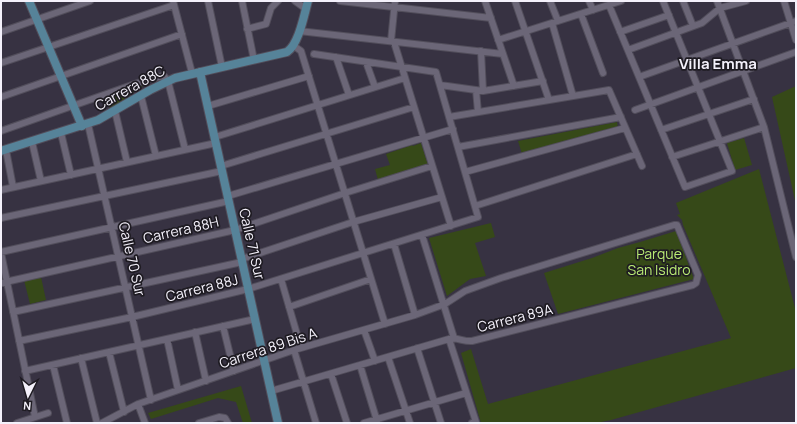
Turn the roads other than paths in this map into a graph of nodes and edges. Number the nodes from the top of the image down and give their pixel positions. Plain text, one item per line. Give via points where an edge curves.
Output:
1 (29, 1) edge
2 (90, 1) edge
3 (208, 1) edge
4 (242, 1) edge
5 (278, 1) edge
6 (295, 1) edge
7 (340, 1) edge
8 (485, 1) edge
9 (514, 1) edge
10 (550, 1) edge
11 (589, 1) edge
12 (621, 1) edge
13 (663, 1) edge
14 (683, 1) edge
15 (717, 1) edge
16 (746, 1) edge
17 (784, 1) edge
18 (173, 3) edge
19 (395, 4) edge
20 (307, 5) edge
21 (609, 5) junction
22 (720, 8) junction
23 (593, 10) junction
24 (581, 14) junction
25 (669, 15) junction
26 (491, 18) junction
27 (37, 19) junction
28 (555, 22) junction
29 (793, 22) edge
30 (693, 26) junction
31 (247, 29) junction
32 (299, 31) junction
33 (1, 32) edge
34 (525, 32) junction
35 (620, 32) junction
36 (676, 32) junction
37 (182, 34) junction
38 (498, 40) junction
39 (796, 40) edge
40 (393, 41) junction
41 (733, 43) junction
42 (294, 46) junction
43 (49, 47) junction
44 (628, 50) junction
45 (481, 51) junction
46 (796, 52) edge
47 (314, 54) dead end
48 (503, 54) junction
49 (336, 57) junction
50 (254, 60) junction
51 (687, 60) junction
52 (366, 62) junction
53 (1, 63) edge
54 (222, 67) junction
55 (402, 67) junction
56 (744, 70) junction
57 (196, 72) junction
58 (603, 73) dead end
59 (61, 76) junction
60 (308, 76) junction
61 (639, 77) junction
62 (406, 78) junction
63 (168, 81) junction
64 (543, 81) junction
65 (440, 86) junction
66 (514, 86) junction
67 (375, 87) junction
68 (698, 87) junction
69 (479, 91) junction
70 (349, 95) junction
71 (141, 96) junction
72 (573, 96) junction
73 (1, 97) edge
74 (754, 99) junction
75 (549, 100) junction
76 (650, 104) junction
77 (318, 105) junction
78 (73, 106) junction
79 (208, 106) junction
80 (414, 107) junction
81 (635, 110) dead end
82 (115, 111) junction
83 (478, 112) junction
84 (709, 114) junction
85 (449, 117) junction
86 (621, 117) junction
87 (85, 125) junction
88 (764, 127) junction
89 (625, 128) junction
90 (452, 129) junction
91 (661, 130) junction
92 (1, 131) edge
93 (61, 133) junction
94 (326, 134) junction
95 (424, 137) junction
96 (215, 140) junction
97 (32, 142) junction
98 (720, 142) junction
99 (458, 147) junction
100 (185, 150) junction
101 (3, 151) edge
102 (637, 154) junction
103 (156, 156) junction
104 (672, 157) junction
105 (127, 162) junction
106 (335, 163) junction
107 (432, 166) junction
108 (642, 166) dead end
109 (222, 168) junction
110 (98, 169) junction
111 (465, 172) junction
112 (71, 175) junction
113 (41, 181) junction
114 (13, 188) junction
115 (1, 190) edge
116 (344, 193) junction
117 (104, 196) junction
118 (442, 197) junction
119 (228, 198) junction
120 (475, 206) junction
121 (1, 218) edge
122 (353, 222) junction
123 (451, 226) junction
124 (111, 227) junction
125 (235, 230) junction
126 (422, 235) junction
127 (394, 244) junction
128 (1, 253) edge
129 (363, 253) junction
130 (796, 256) edge
131 (118, 257) junction
132 (242, 260) junction
133 (281, 279) junction
134 (371, 279) junction
135 (4, 282) edge
136 (696, 283) joint
137 (125, 287) junction
138 (248, 289) junction
139 (445, 304) junction
140 (289, 307) junction
141 (13, 312) junction
142 (415, 315) junction
143 (132, 317) junction
144 (255, 319) junction
145 (385, 324) junction
146 (223, 326) junction
147 (364, 330) junction
148 (195, 332) junction
149 (452, 338) junction
150 (167, 339) junction
151 (19, 341) junction
152 (138, 345) junction
153 (301, 348) junction
154 (417, 348) junction
155 (294, 350) junction
156 (109, 352) junction
157 (388, 357) junction
158 (81, 358) junction
159 (264, 361) junction
160 (375, 361) junction
161 (52, 365) junction
162 (360, 365) junction
163 (25, 371) junction
164 (234, 371) junction
165 (331, 374) junction
166 (206, 381) junction
167 (304, 382) junction
168 (178, 390) junction
169 (271, 392) junction
170 (466, 393) junction
171 (151, 400) junction
172 (434, 402) junction
173 (138, 404) junction
174 (406, 411) junction
175 (124, 412) junction
176 (48, 413) dead end
177 (35, 417) junction
178 (113, 420) edge
179 (227, 421) edge
180 (377, 421) edge
181 (474, 422) edge
182 (17, 423) edge
183 (67, 423) edge
184 (97, 423) edge
185 (102, 423) edge
186 (145, 423) edge
187 (199, 423) edge
188 (278, 423) edge
189 (316, 423) edge
190 (347, 423) edge
191 (364, 423) edge
192 (410, 423) edge
193 (441, 423) edge

1 - 27 street, Calle 70 Sur
2 - 27 street
3 - 54 street
4 - 31 street
5 - 31 street via 271,8 266,24
6 - 20 street
7 - 19 street
8 - 26 street
9 - 34 street
10 - 28 street
11 - 23 street
12 - 21 street
13 - 25 street
14 - 30 street
15 - 22 street
16 - 22 street
17 - 29 street
18 - 37 street, Calle 71 Sur
18 - 43 street
19 - 26 street
19 - 40 street
20 - 32 street
21 - 23 street
21 - 35 street
22 - 30 street via 702,23
22 - 41 street
23 - 24 street
24 - 28 street
24 - 58 street
25 - 35 street
25 - 36 street
26 - 38 street
27 - 33 street
27 - 43 street, Calle 70 Sur
28 - 34 street
28 - 72 street
29 - 39 street
29 - 41 street
30 - 36 street
31 - 50 street
32 - 40 street
32 - 42 street
34 - 38 street
34 - 64 street
35 - 44 street
36 - 44 street
36 - 51 street
37 - 57 street, Calle 71 Sur
37 - 59 street
38 - 48 street
40 - 45 street
40 - 55 street
41 - 51 street
41 - 56 street
42 - 50 street, Carrera 88C via 282,54
42 - 60 street via 301,51
43 - 53 street
43 - 59 street, Calle 70 Sur
44 - 61 street
45 - 48 street
45 - 69 street
46 - 56 street
47 - 49 street
48 - 66 street
49 - 52 street
49 - 70 street
50 - 54 street, Carrera 88C
51 - 61 street
51 - 68 street
52 - 55 street
52 - 67 street
54 - 57 street, Carrera 88C
55 - 62 street
55 - 65 street via 436,72
56 - 68 street
56 - 74 street
57 - 63 street, Carrera 88C
57 - 79 street, Calle 71 Sur
59 - 73 street
59 - 78 street, Calle 70 Sur
60 - 77 street
60 - 79 street
61 - 76 street
62 - 67 street
62 - 80 street
63 - 71 street, Carrera 88C
63 - 78 street via 164,76 152,78
63 - 100 street
64 - 66 street
64 - 75 street
65 - 69 street
65 - 85 street
66 - 69 street
67 - 70 street
68 - 76 street
68 - 84 street
69 - 83 street
70 - 77 street
71 - 82 street, Carrera 88C
71 - 103 street
72 - 75 street
72 - 86 street via 609,90
74 - 84 street
74 - 88 street
75 - 83 street
76 - 81 street
76 - 91 street
77 - 94 street
77 - 96 street
78 - 87 street, Calle 70 Sur
78 - 92 street
79 - 96 street, Calle 71 Sur
80 - 94 street
80 - 95 street
82 - 87 street, Carrera 88C
82 - 105 street
83 - 85 street
84 - 91 street
84 - 98 street
85 - 90 street
86 - 89 street
86 - 99 street
87 - 93 street, Carrera 88C
87 - 110 street, Calle 70 Sur
88 - 98 street
88 - 130 street
89 - 102 street
89 - 111 street
90 - 95 street
90 - 99 street
91 - 104 street
93 - 97 street, Carrera 88C
93 - 112 street
94 - 106 street
94 - 109 street
95 - 106 street
95 - 107 street
96 - 100 street
96 - 109 street, Calle 71 Sur
97 - 101 street, Carrera 88C
97 - 113 street
98 - 104 street
98 - 104 street via 732,171 685,188
99 - 111 street
100 - 103 street
101 - 114 street
102 - 108 street
102 - 120 street
103 - 105 street
105 - 110 street
106 - 116 street
106 - 119 street
107 - 116 street, Carrera 88H
107 - 118 street
109 - 117 street
109 - 119 street, Calle 71 Sur
110 - 112 street
110 - 117 street, Calle 70 Sur
111 - 120 street
112 - 113 street
113 - 114 street
114 - 115 street
116 - 122 street
116 - 125 street, Carrera 88H
117 - 121 street
117 - 124 street, Calle 70 Sur
118 - 122 street
118 - 123 street
119 - 124 street
119 - 125 street, Calle 71 Sur
120 - 123 street, Carrera 88J via 478,218
122 - 129 street
122 - 132 street
123 - 126 street, Carrera 88J
124 - 128 street
124 - 131 street, Calle 70 Sur
125 - 131 street, Carrera 88H
125 - 132 street, Calle 71 Sur
126 - 127 street, Carrera 88J
126 - 139 street
127 - 129 street, Carrera 88J
127 - 142 street
128 - 135 street
129 - 133 street, Carrera 88J
129 - 134 street
131 - 135 street, Carrera 88H
131 - 137 street, Calle 70 Sur
132 - 137 street
132 - 138 street, Calle 71 Sur
133 - 138 street, Carrera 88J
133 - 140 street
134 - 140 street
134 - 145 street
135 - 141 street
136 - 139 street, Carrera 89 Bis A via 698,276 678,225 674,225 502,278 465,291
136 - 149 street, Carrera 89A via 468,342
137 - 141 street
137 - 143 street, Calle 70 Sur
138 - 143 street, Carrera 88J
138 - 144 street, Calle 71 Sur
139 - 142 street, Carrera 89 Bis A
139 - 149 street
140 - 153 street
141 - 151 street
142 - 145 street, Carrera 89 Bis A
143 - 151 street, Carrera 88J
143 - 152 street, Calle 70 Sur
144 - 146 street
144 - 159 street, Calle 71 Sur
145 - 147 street, Carrera 89 Bis A
146 - 148 street
146 - 164 street
147 - 153 street, Carrera 89 Bis A
147 - 160 street
148 - 150 street
148 - 166 street
149 - 154 street, Carrera 89A
149 - 170 street
150 - 152 street
150 - 168 street
151 - 163 street
152 - 156 street
152 - 171 street, Calle 70 Sur
153 - 155 street, Carrera 89 Bis A
154 - 157 street, Carrera 89A
154 - 172 street
155 - 159 street, Carrera 89 Bis A
155 - 167 street
156 - 158 street
156 - 175 street
157 - 160 street, Carrera 89A
157 - 174 street
158 - 161 street
158 - 184 street
159 - 164 street, Carrera 89 Bis A
159 - 169 street, Calle 71 Sur
160 - 162 street, Carrera 89A
161 - 163 street
161 - 183 street
162 - 165 street, Carrera 89A
162 - 180 street
163 - 177 street
164 - 166 street, Carrera 89 Bis A
165 - 167 street, Carrera 89A
165 - 190 street
166 - 168 street, Carrera 89 Bis A
167 - 169 street, Carrera 89A
167 - 189 street
168 - 171 street, Carrera 89 Bis A
169 - 188 street, Calle 71 Sur
170 - 172 street
170 - 181 street
171 - 173 street, Carrera 89 Bis A
172 - 174 street
172 - 193 street
173 - 175 street, Carrera 89 Bis A
173 - 186 street
174 - 180 street
174 - 192 street
175 - 178 street, Carrera 89 Bis A
176 - 177 street
177 - 182 street
178 - 185 street, Carrera 89 Bis A
179 - 187 street via 219,417
180 - 191 street

